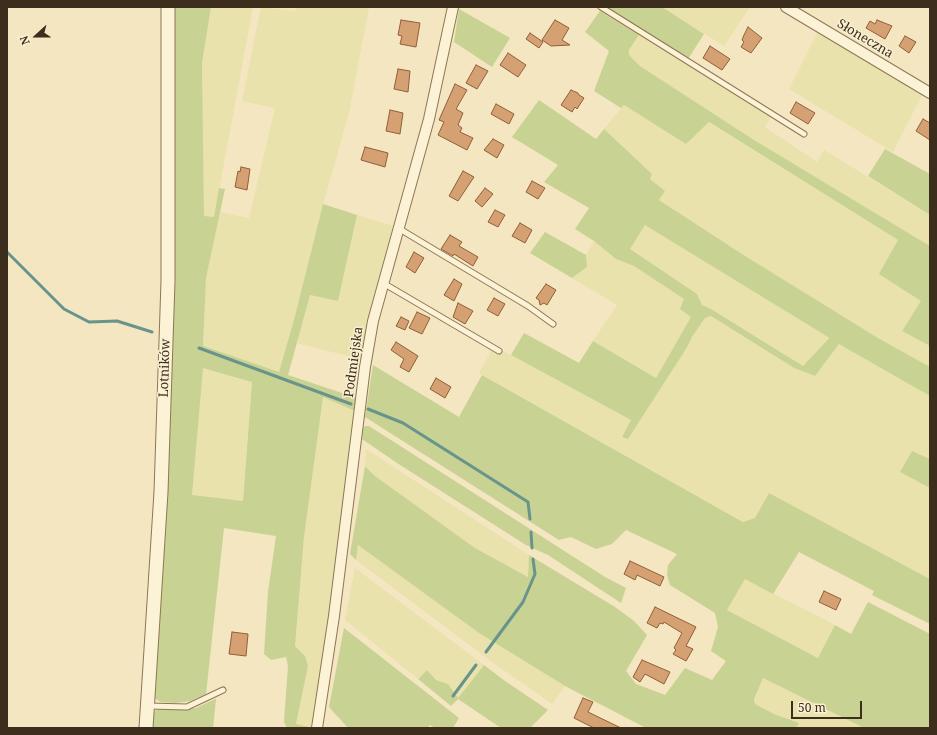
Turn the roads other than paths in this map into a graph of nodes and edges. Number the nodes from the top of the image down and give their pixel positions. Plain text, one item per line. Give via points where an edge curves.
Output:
1 (168, 7) edge
2 (453, 7) edge
3 (601, 7) edge
4 (786, 7) edge
5 (930, 93) edge
6 (804, 134) dead end
7 (398, 227) junction
8 (383, 283) junction
9 (553, 324) dead end
10 (499, 351) dead end
11 (223, 690) dead end
12 (147, 706) junction
13 (146, 728) edge
14 (317, 728) edge

1 - 12 street, Lotników via 168,281 161,492
2 - 7 street, Podmiejska via 429,119
3 - 6 lane
4 - 5 street, Słoneczna
7 - 8 street, Podmiejska
7 - 9 lane
8 - 10 lane
8 - 14 street, Podmiejska via 365,367 335,609
11 - 12 lane via 187,707
12 - 13 street, Lotników

